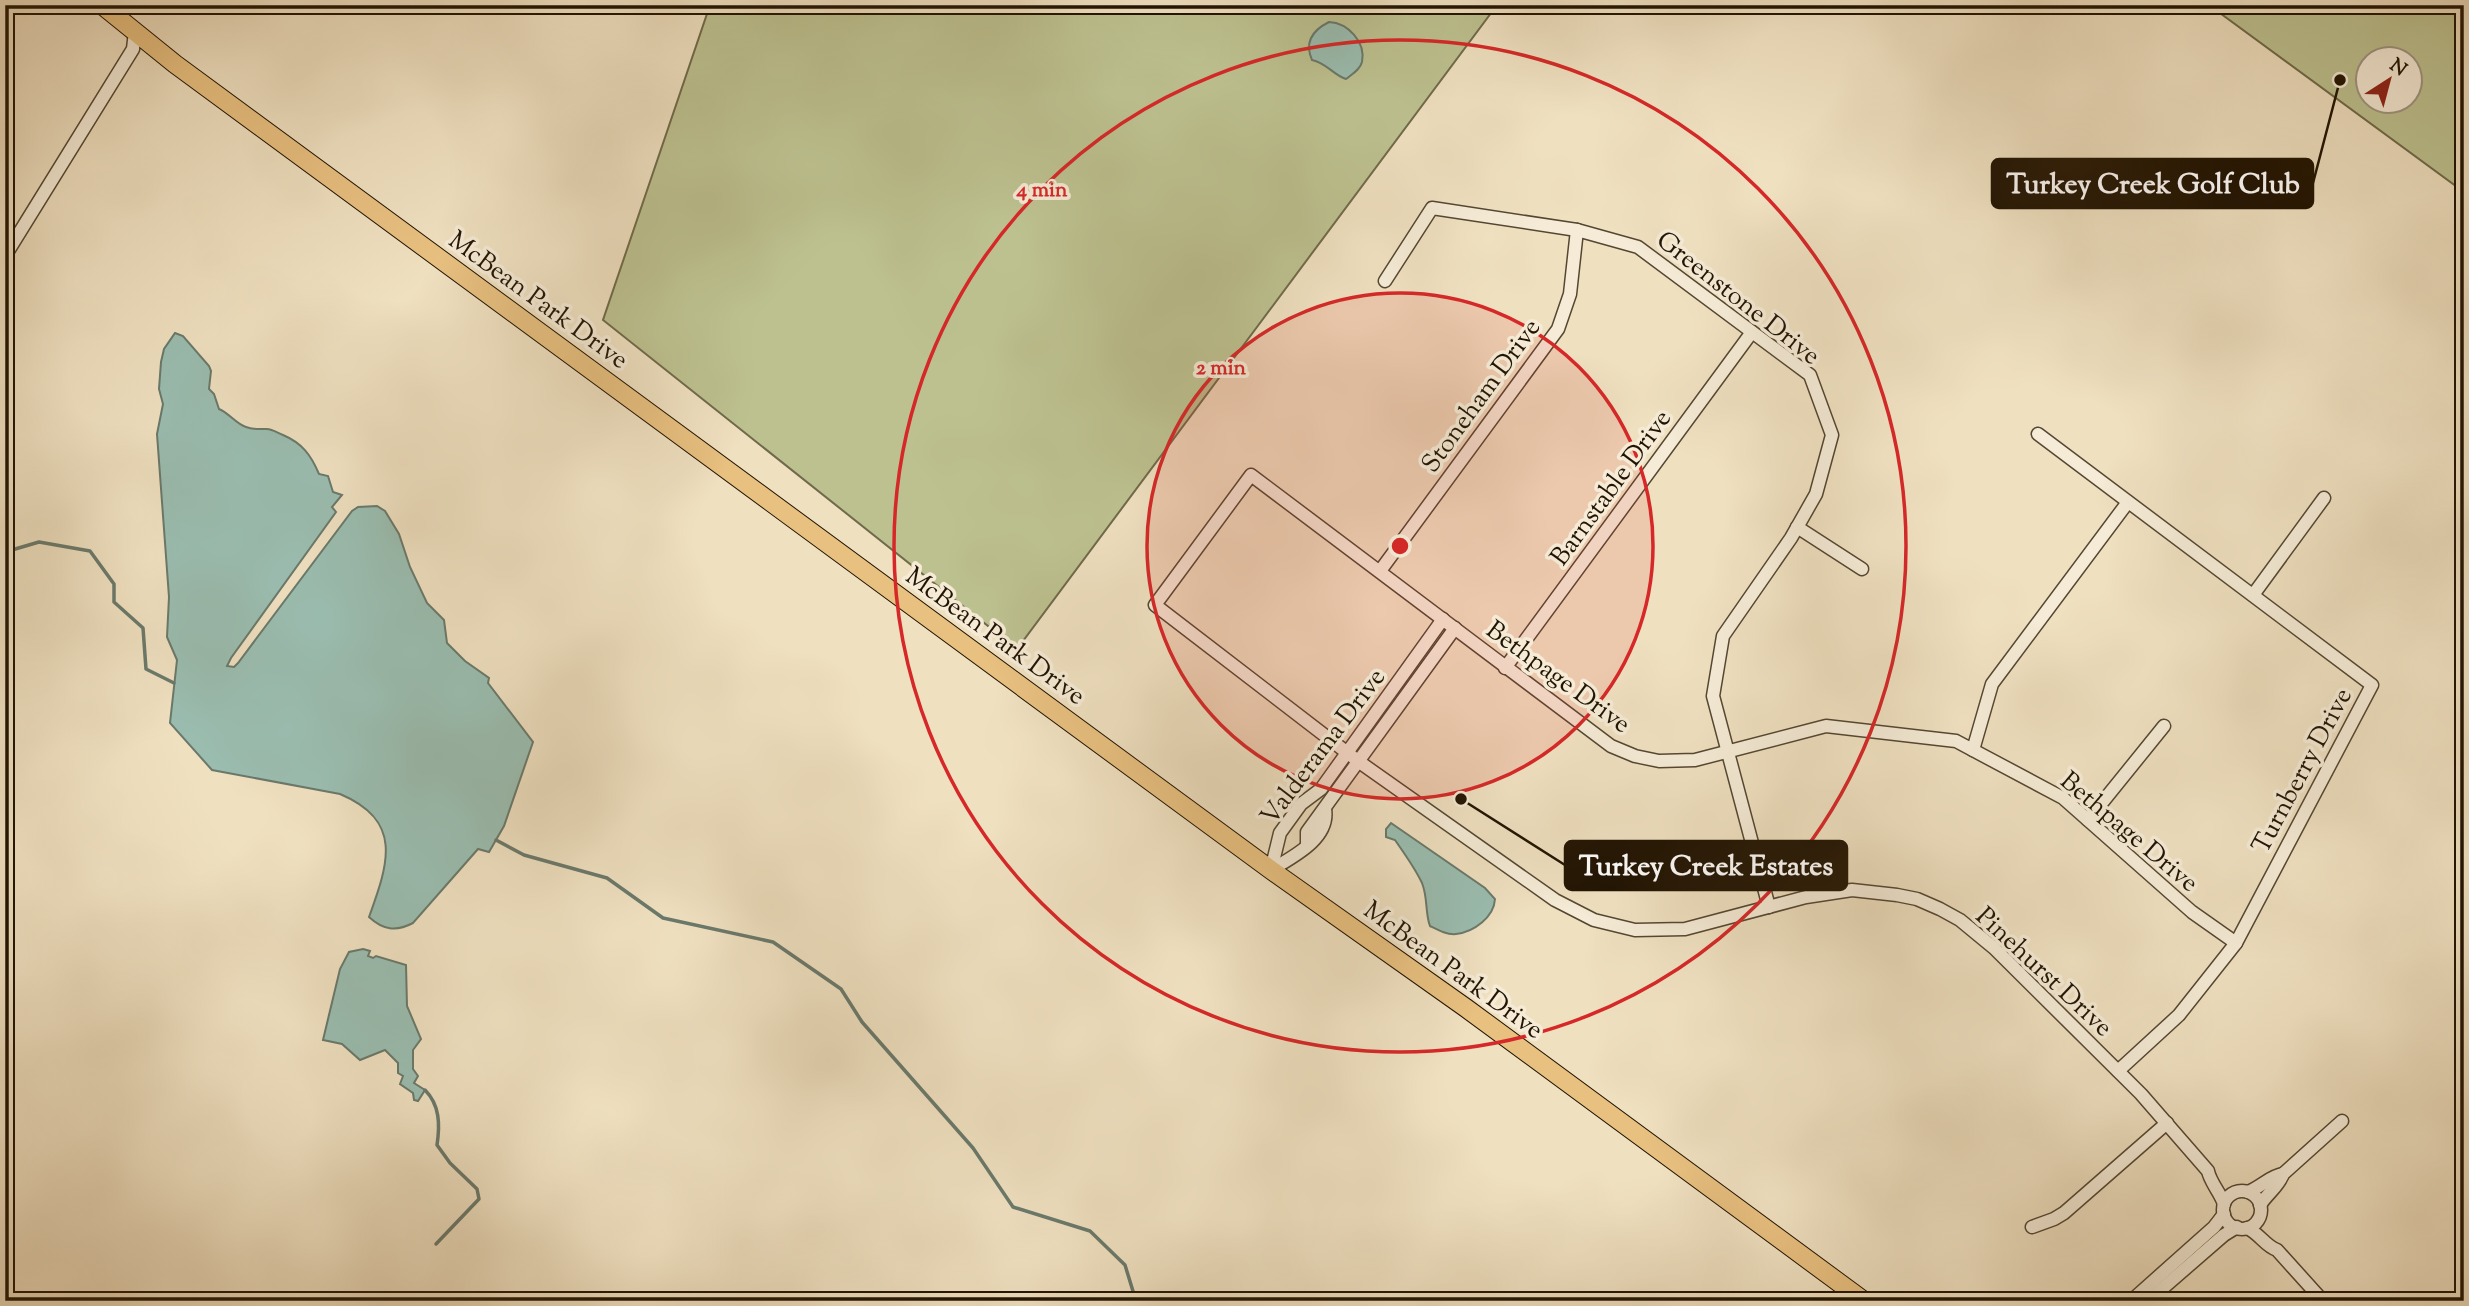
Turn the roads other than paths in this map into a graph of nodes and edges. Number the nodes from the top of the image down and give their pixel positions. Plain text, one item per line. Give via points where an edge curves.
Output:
1 (102, 5) edge
2 (135, 32) junction
3 (1577, 230) junction
4 (5, 256) edge
5 (1385, 281) dead end
6 (1752, 332) junction
7 (2038, 434) dead end
8 (2324, 498) dead end
9 (2128, 502) junction
10 (1797, 527) junction
11 (1862, 569) dead end
12 (1380, 571) junction
13 (2253, 596) junction
14 (1443, 619) junction
15 (1455, 628) junction
16 (1506, 668) junction
17 (2164, 726) dead end
18 (1973, 750) junction
19 (1729, 752) junction
20 (1353, 757) junction
21 (1311, 798) junction
22 (1325, 807) junction
23 (2088, 820) junction
24 (1271, 870) junction
25 (1769, 907) junction
26 (2236, 943) junction
27 (2118, 1071) junction
28 (2342, 1121) dead end
29 (2167, 1123) junction
30 (2208, 1171) junction
31 (2283, 1174) junction
32 (2243, 1192) junction
33 (2224, 1209) junction
34 (2260, 1210) junction
35 (2032, 1227) dead end
36 (2242, 1228) junction
37 (2277, 1250) junction
38 (1864, 1301) edge
39 (2131, 1301) edge
40 (2148, 1301) edge
41 (2323, 1301) edge

1 - 2 main road, McBean Park Drive
2 - 4 street via 133,49
2 - 24 main road, McBean Park Drive
3 - 5 street, Greenstone Drive via 1432,208
3 - 6 street, Greenstone Drive via 1638,247
3 - 12 street, Stoneham Drive via 1570,294 1558,329
6 - 10 street, Greenstone Drive via 1811,375 1832,435 1816,494
6 - 16 street, Barnstable Drive
7 - 9 street, Turnberry Drive
8 - 13 street
9 - 13 street, Turnberry Drive
9 - 18 street via 1992,684
10 - 11 street
10 - 19 street, Greenstone Drive via 1723,636 1713,696
12 - 14 street, Bethpage Drive
12 - 20 street, Pinehurst Drive via 1251,475 1155,605
13 - 26 street, Turnberry Drive via 2372,685
14 - 15 street, Bethpage Drive
14 - 20 street, Valderama Drive
15 - 16 street, Bethpage Drive
15 - 20 street, Valderama Drive
16 - 19 street, Bethpage Drive via 1611,746 1635,757 1695,760
17 - 23 street
18 - 19 street, Bethpage Drive via 1956,741 1826,726
18 - 23 street, Bethpage Drive via 2063,798
19 - 25 street, Greenstone Drive
20 - 21 street, Valderama Drive
20 - 22 street, Valderama Drive
20 - 25 street, Pinehurst Drive via 1555,900 1594,920 1635,930 1668,931
21 - 22 street via 1318,798
21 - 24 street, Valderama Drive via 1301,804 1280,833
22 - 24 street, Valderama Drive via 1324,826 1303,850
23 - 26 street, Bethpage Drive via 2192,912
24 - 38 main road, McBean Park Drive via 1466,1007
25 - 27 street, Pinehurst Drive via 1852,890 1897,895 1940,909 1978,933
26 - 27 street, Turnberry Drive via 2179,1015
27 - 29 street, Pinehurst Drive
28 - 31 street
29 - 30 street, Pinehurst Drive
29 - 35 street via 2064,1213
30 - 32 street, Pinehurst Drive
30 - 33 street, Pinehurst Drive
31 - 32 street
31 - 34 street
32 - 33 street via 2230,1196
32 - 34 street via 2256,1197
33 - 36 street via 2229,1223
33 - 39 street via 2214,1227
34 - 36 street via 2255,1223
34 - 37 street via 2263,1227
36 - 37 street
36 - 40 street via 2224,1235
37 - 41 street

